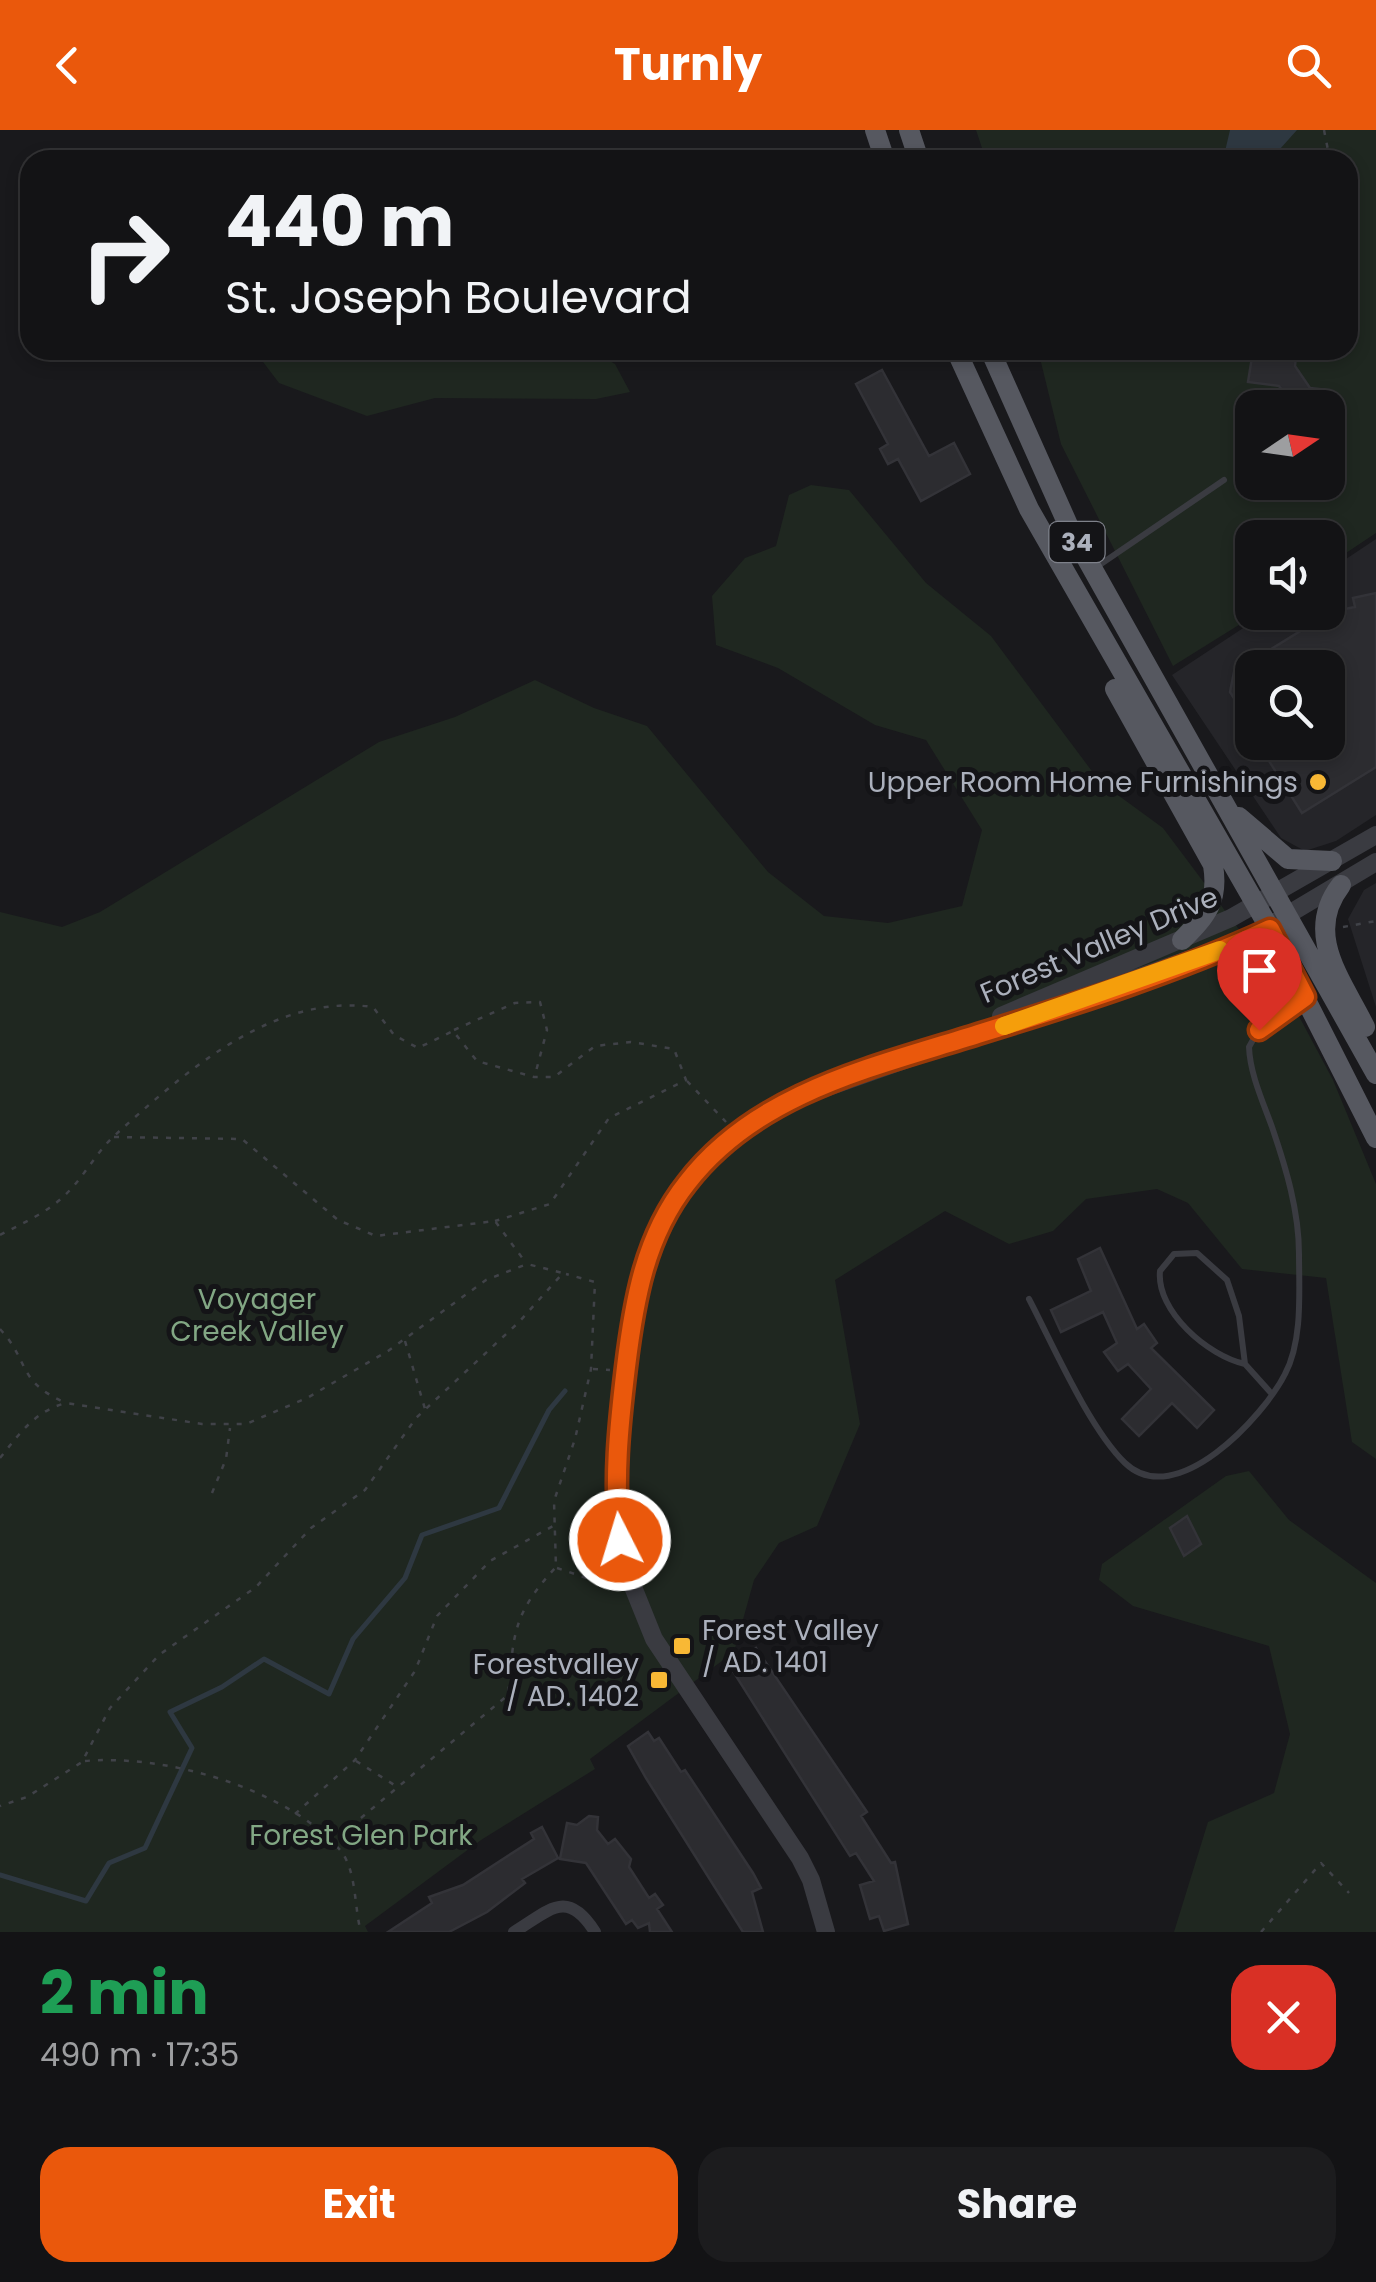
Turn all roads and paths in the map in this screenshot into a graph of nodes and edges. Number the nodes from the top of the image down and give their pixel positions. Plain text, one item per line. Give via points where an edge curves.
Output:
1 (961, 360) edge
2 (995, 360) edge
3 (1224, 480) dead end
4 (1029, 508) junction
5 (1092, 569) junction
6 (1223, 802) junction
7 (1376, 835) edge
8 (1332, 861) junction
9 (1376, 862) edge
10 (1341, 885) junction
11 (1277, 894) junction
12 (1256, 906) junction
13 (1290, 916) junction
14 (1376, 921) edge
15 (1331, 924) dead end
16 (1270, 929) junction
17 (1182, 940) junction
18 (1305, 997) junction
19 (453, 1030) junction
20 (942, 1045) junction
21 (1375, 1071) edge
22 (534, 1076) junction
23 (686, 1080) junction
24 (734, 1135) junction
25 (114, 1137) junction
26 (1376, 1138) edge
27 (495, 1221) junction
28 (0, 1236) edge
29 (527, 1264) junction
30 (563, 1273) junction
31 (1028, 1299) dead end
32 (0, 1329) edge
33 (405, 1339) junction
34 (1246, 1364) junction
35 (1270, 1393) junction
36 (66, 1403) junction
37 (424, 1409) junction
38 (230, 1426) junction
39 (0, 1458) edge
40 (212, 1493) dead end
41 (555, 1525) junction
42 (556, 1567) junction
43 (633, 1592) junction
44 (355, 1760) junction
45 (82, 1762) junction
46 (396, 1786) junction
47 (0, 1806) edge
48 (294, 1814) junction
49 (331, 1843) junction
50 (1349, 1893) dead end
51 (362, 1932) edge
52 (514, 1932) edge
53 (595, 1932) edge
54 (826, 1932) edge
55 (1260, 1932) edge

1 - 4 main road, 34
2 - 5 main road, 34
3 - 5 lane
4 - 12 main road, 34
4 - 17 main road via 1035,546 1213,865 1214,904
5 - 6 main road, 34
6 - 8 main road via 1278,853
6 - 11 main road, 34
7 - 8 street, Forest Valley Drive
8 - 11 street, Forest Valley Drive
9 - 10 street, Forest Valley Drive
10 - 13 street, Forest Valley Drive
10 - 21 main road via 1323,921 1324,942 1370,1037
11 - 12 street, Forest Valley Drive
11 - 13 main road, 34
12 - 16 main road, 34
12 - 17 street, Forest Valley Drive
13 - 16 street, Forest Valley Drive
13 - 21 main road, 34
14 - 15 path
16 - 18 main road, 34
16 - 20 street, Forest Valley Drive
17 - 20 street, Forest Valley Drive
18 - 26 main road, 34
18 - 35 lane via 1266,1023 1249,1048 1283,1158 1299,1249 1293,1347 1286,1373
19 - 22 path via 477,1060
19 - 22 path via 515,1004 540,1002 546,1030
19 - 25 path via 418,1048 394,1036 373,1007 343,1003 298,1011 239,1037
20 - 24 street, Forest Valley Drive via 796,1096
22 - 23 path via 554,1076 595,1046 631,1042 674,1049
23 - 24 path via 720,1111
23 - 27 path via 610,1118 550,1204
24 - 43 street, Forest Valley Drive via 685,1185 642,1270 616,1502
25 - 27 path via 242,1139 338,1220 376,1236
25 - 28 path via 69,1191
27 - 29 path
29 - 30 path
29 - 33 path via 486,1280
30 - 37 path
30 - 41 path via 595,1282 591,1369 554,1501
31 - 35 lane via 1126,1465 1147,1474 1203,1466
32 - 36 path via 29,1380
33 - 37 path
33 - 38 path via 307,1398
34 - 34 lane via 1227,1280 1197,1253 1174,1254 1160,1270 1167,1306 1208,1344
34 - 35 lane
36 - 38 path
36 - 39 path via 27,1424
37 - 45 path via 365,1490 311,1528 256,1588 158,1655 110,1708
38 - 40 path
41 - 42 path
41 - 44 path via 490,1561 436,1616 415,1671
42 - 43 path
42 - 46 path via 515,1624 508,1695
43 - 54 street, Forest Valley Drive via 654,1639 800,1858
44 - 46 path
44 - 48 path
45 - 47 path
45 - 48 path via 119,1758 178,1770 275,1798
46 - 49 path
48 - 49 path
49 - 51 path via 348,1866
50 - 55 path via 1321,1863
52 - 53 street via 568,1905

